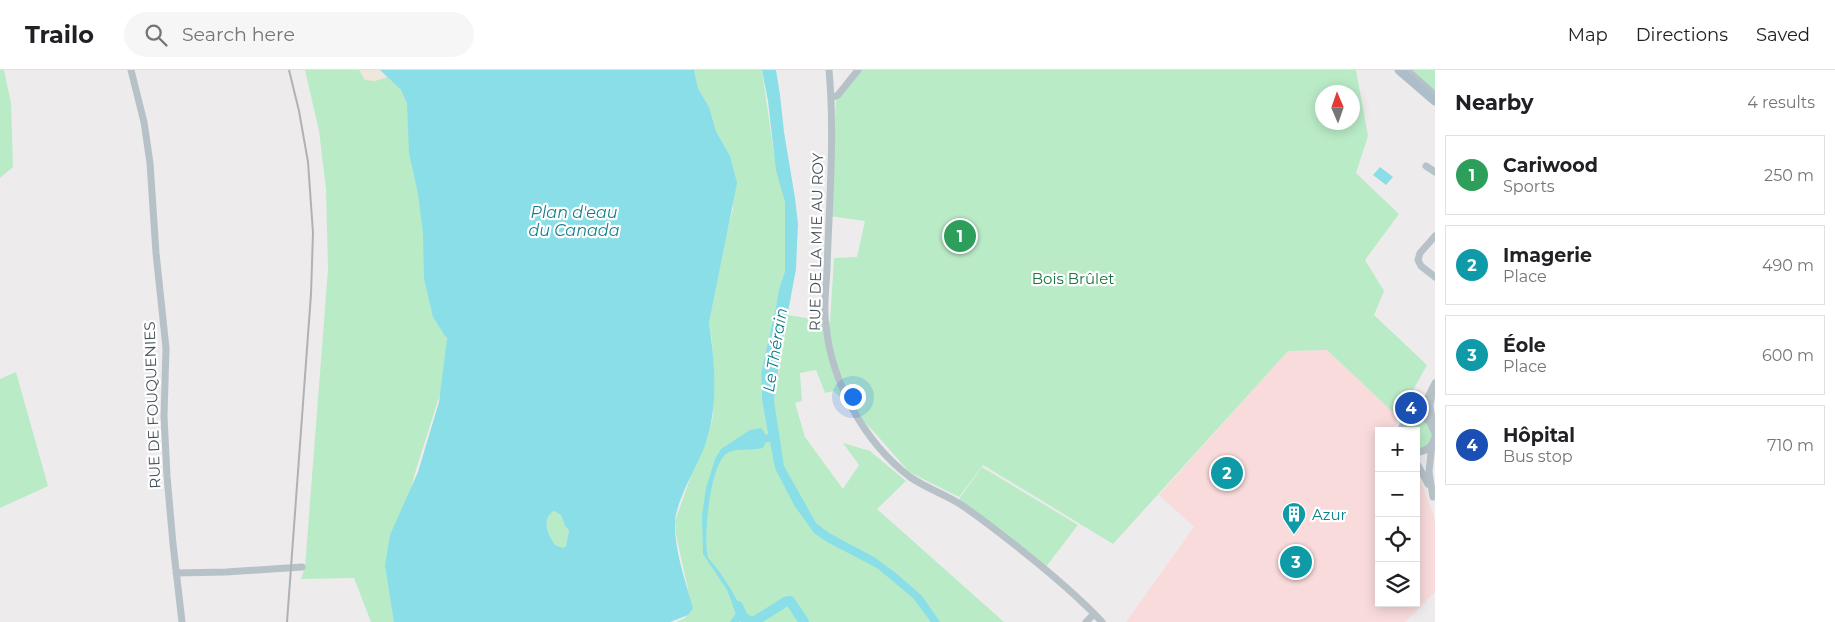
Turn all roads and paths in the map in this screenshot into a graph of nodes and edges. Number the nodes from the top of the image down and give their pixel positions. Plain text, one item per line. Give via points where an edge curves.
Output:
1 (131, 70) edge
2 (829, 70) edge
3 (858, 70) edge
4 (1399, 70) edge
5 (1407, 70) edge
6 (845, 86) junction
7 (830, 88) junction
8 (1435, 95) edge
9 (831, 98) junction
10 (1435, 101) edge
11 (1426, 166) dead end
12 (1435, 172) edge
13 (1435, 236) edge
14 (1435, 277) edge
15 (1434, 385) edge
16 (1409, 419) junction
17 (1402, 427) edge
18 (1434, 435) edge
19 (1420, 451) edge
20 (1420, 468) edge
21 (1434, 500) edge
22 (302, 567) dead end
23 (176, 573) junction
24 (1094, 614) junction
25 (182, 622) edge
26 (1086, 622) edge
27 (1102, 622) edge

1 - 23 street, RUE DE FOUQUENIES via 144,122 151,171 166,343 164,423
2 - 7 street, RUE DE LA MIE AU ROY
3 - 6 street
4 - 10 main road
5 - 8 street
6 - 7 street
6 - 9 street
7 - 9 street, RUE DE LA MIE AU ROY
9 - 24 street, RUE DE LA MIE AU ROY via 825,322 833,364 846,397 878,445 903,471 983,520 1058,579
11 - 12 street
13 - 14 street via 1420,252 1418,260
15 - 16 street via 1425,403
15 - 18 street via 1430,406
16 - 17 street
16 - 18 street via 1424,418 1430,422
18 - 19 street via 1425,450
18 - 21 street via 1429,472
20 - 21 street
22 - 23 street
23 - 25 street, RUE DE FOUQUENIES
24 - 26 street
24 - 27 street, RUE DE LA MIE AU ROY

